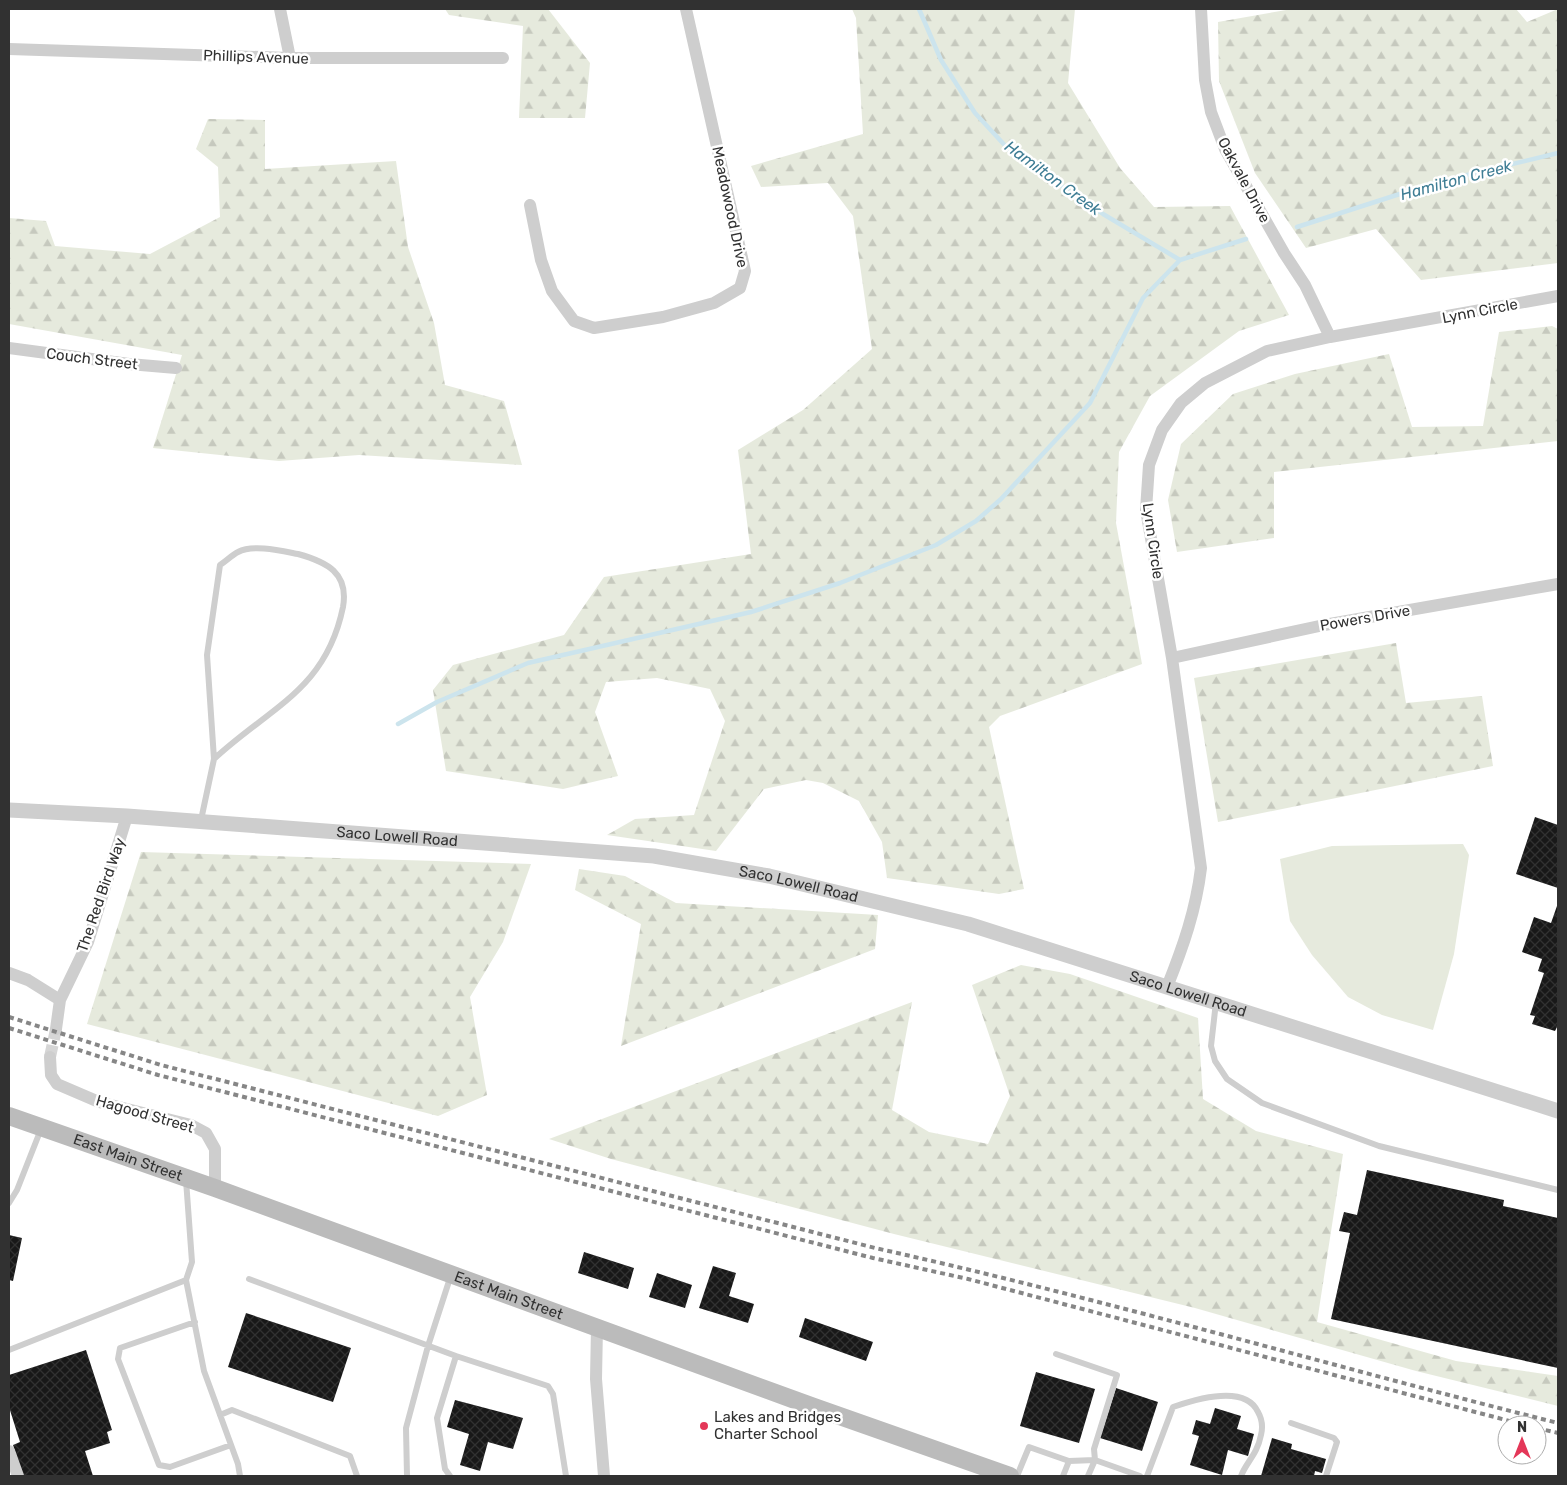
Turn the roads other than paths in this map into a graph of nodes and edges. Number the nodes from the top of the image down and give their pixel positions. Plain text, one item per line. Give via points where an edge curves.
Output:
1 (280, 9) edge
2 (686, 9) edge
3 (1201, 9) edge
4 (9, 49) edge
5 (290, 58) junction
6 (503, 58) dead end
7 (530, 205) dead end
8 (1558, 296) edge
9 (1330, 337) junction
10 (9, 348) edge
11 (176, 368) dead end
12 (1558, 584) edge
13 (1172, 658) junction
14 (214, 759) junction
15 (9, 810) edge
16 (127, 816) junction
17 (201, 822) junction
18 (9, 973) edge
19 (1167, 986) junction
20 (60, 1000) junction
21 (1216, 1001) junction
22 (56, 1029) tunnel mouth
23 (50, 1057) tunnel mouth
24 (1558, 1111) edge
25 (9, 1116) edge
26 (41, 1127) junction
27 (186, 1178) junction
28 (215, 1188) junction
29 (1558, 1190) edge
30 (9, 1203) edge
31 (451, 1274) junction
32 (249, 1278) dead end
33 (186, 1280) junction
34 (194, 1322) junction
35 (597, 1327) junction
36 (428, 1346) junction
37 (9, 1350) edge
38 (1056, 1354) dead end
39 (456, 1356) junction
40 (220, 1415) junction
41 (1291, 1423) dead end
42 (231, 1445) junction
43 (9, 1451) edge
44 (1095, 1460) junction
45 (1069, 1461) junction
46 (18, 1476) edge
47 (240, 1476) edge
48 (358, 1476) edge
49 (407, 1476) edge
50 (450, 1476) edge
51 (566, 1476) edge
52 (604, 1476) edge
53 (1010, 1476) edge
54 (1017, 1476) edge
55 (1063, 1476) edge
56 (1088, 1476) edge
57 (1140, 1476) edge
58 (1148, 1476) edge
59 (1241, 1476) edge
60 (1326, 1476) edge

1 - 5 street
2 - 7 street, Meadowood Drive via 745,271 740,288 714,303 663,316 594,328 574,321 552,291 541,260
3 - 9 street, Oakvale Drive via 1205,80 1221,140 1305,285
4 - 5 street, Phillips Avenue
5 - 6 street, Phillips Avenue
8 - 9 street, Lynn Circle
9 - 13 street, Lynn Circle via 1267,351 1205,382 1181,403 1162,430 1149,465 1146,510
10 - 11 street, Couch Street
12 - 13 street, Powers Drive via 1324,625
13 - 19 street, Lynn Circle via 1201,868 1197,903
14 - 14 lane via 208,655 220,566 239,551 274,548 317,559 339,574 345,594 339,627 327,656 287,703 240,735
14 - 17 lane
15 - 16 street, Saco Lowell Road
16 - 17 street, Saco Lowell Road
16 - 20 street, The Red Bird Way via 88,942
17 - 19 street, Saco Lowell Road via 664,858 769,876 968,924
18 - 20 street via 28,980
19 - 21 street, Saco Lowell Road
20 - 22 street
21 - 24 street, Saco Lowell Road
21 - 29 lane via 1211,1046 1215,1061 1226,1079 1262,1104 1379,1146
23 - 28 street, Hagood Street via 51,1075 57,1084 99,1102 191,1125 206,1133 215,1149
25 - 26 main road, East Main Street
26 - 27 main road, East Main Street
26 - 30 lane
27 - 28 main road, East Main Street
27 - 33 lane via 192,1262
28 - 31 main road, East Main Street
31 - 35 main road, East Main Street
31 - 36 lane
32 - 36 lane
33 - 34 lane
33 - 37 lane
34 - 40 lane via 204,1371
34 - 42 lane via 120,1348 118,1359 159,1464 170,1466
35 - 52 street via 596,1379
35 - 53 main road, East Main Street
36 - 39 lane
36 - 49 lane via 406,1428
38 - 44 lane via 1117,1376 1094,1449
39 - 50 lane via 437,1418 444,1469
39 - 51 lane via 548,1386 553,1394
40 - 42 lane
40 - 48 lane via 232,1410 350,1456
41 - 60 lane via 1334,1438 1337,1442
42 - 47 lane
43 - 46 street
44 - 45 lane
44 - 56 lane
44 - 57 lane
45 - 54 lane via 1029,1447
45 - 55 lane
58 - 59 lane via 1173,1407 1225,1397 1246,1399 1255,1406 1261,1419 1262,1433 1255,1456

